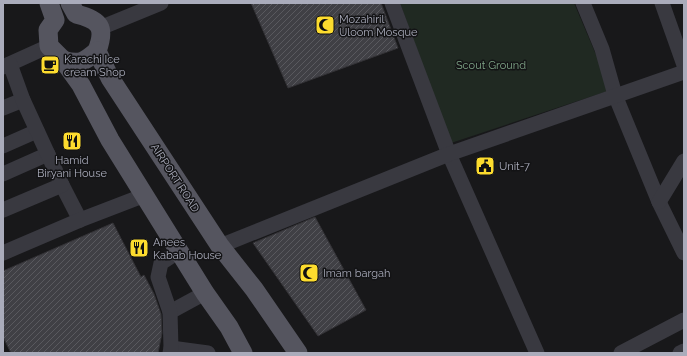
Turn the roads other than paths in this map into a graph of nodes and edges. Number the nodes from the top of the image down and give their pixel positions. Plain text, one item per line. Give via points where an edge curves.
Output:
1 (160, 3) edge
2 (392, 3) edge
3 (583, 3) edge
4 (662, 3) edge
5 (73, 8) edge
6 (52, 11) edge
7 (100, 28) junction
8 (49, 46) junction
9 (97, 51) junction
10 (63, 60) junction
11 (6, 65) edge
12 (684, 65) edge
13 (684, 72) edge
14 (615, 95) junction
15 (23, 100) junction
16 (3, 108) edge
17 (37, 131) junction
18 (3, 146) edge
19 (48, 154) junction
20 (449, 154) junction
21 (684, 161) edge
22 (3, 174) edge
23 (62, 185) junction
24 (145, 195) junction
25 (659, 202) junction
26 (3, 210) edge
27 (80, 220) junction
28 (220, 246) junction
29 (179, 251) junction
30 (3, 253) edge
31 (684, 253) edge
32 (205, 293) junction
33 (170, 312) junction
34 (684, 320) edge
35 (171, 350) edge
36 (684, 350) edge
37 (208, 353) edge
38 (243, 353) edge
39 (298, 353) edge
40 (537, 353) edge
41 (621, 353) edge
42 (680, 353) edge

1 - 7 street
2 - 20 street
3 - 14 street via 602,49
4 - 12 street
5 - 6 main road via 64,14
5 - 7 main road via 96,21
6 - 8 main road via 48,30
7 - 9 main road via 101,41
8 - 10 main road
8 - 11 street
9 - 10 main road via 80,63
9 - 28 main road, AIRPORT ROAD via 110,78
10 - 24 main road via 81,85 110,140
11 - 15 street
13 - 14 street
14 - 20 street
14 - 25 street
15 - 16 street
15 - 17 street
17 - 18 street
17 - 19 street
19 - 22 street
19 - 23 street
20 - 28 street
20 - 40 street
21 - 25 street
23 - 26 street
23 - 27 street
24 - 27 street
24 - 29 main road
25 - 31 street
27 - 30 street
28 - 39 main road, AIRPORT ROAD via 254,288
29 - 32 main road
29 - 33 street via 161,263 158,277
32 - 33 street
32 - 38 main road via 229,327
33 - 35 street
34 - 41 street
35 - 37 street
36 - 42 street

